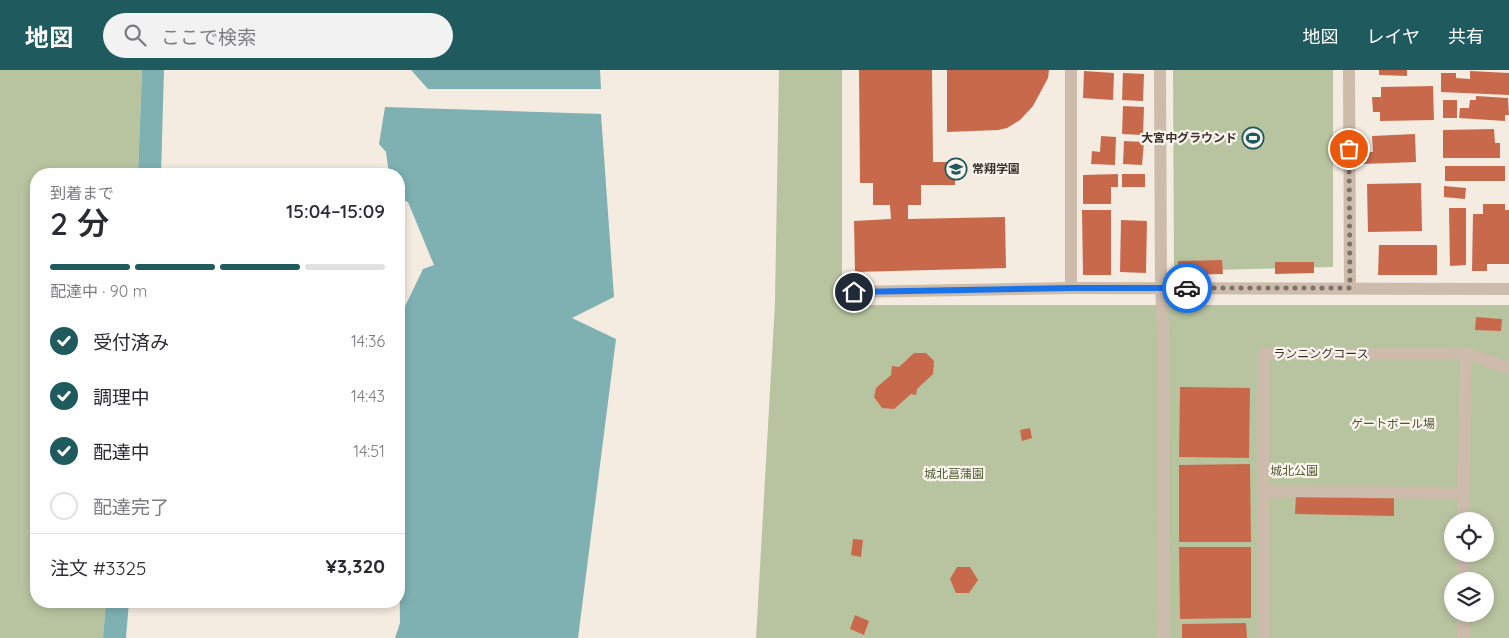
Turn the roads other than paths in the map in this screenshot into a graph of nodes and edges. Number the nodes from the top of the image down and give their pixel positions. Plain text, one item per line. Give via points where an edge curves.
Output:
1 (1071, 70) edge
2 (1160, 70) edge
3 (1349, 70) edge
4 (1071, 288) junction
5 (1161, 288) junction
6 (1350, 288) junction
7 (1509, 289) edge
8 (854, 292) dead end
9 (1466, 353) junction
10 (1509, 368) edge
11 (1263, 491) junction
12 (1463, 493) junction
13 (1463, 512) edge
14 (1464, 622) edge
15 (1163, 638) edge
16 (1263, 638) edge
17 (1464, 638) edge

1 - 4 street
2 - 5 street
3 - 6 street
4 - 5 street
4 - 8 street
5 - 6 street
5 - 15 street via 1164,344
6 - 7 street
9 - 10 street
9 - 11 street, ランニングコース via 1263,354
9 - 12 street
11 - 12 street
11 - 16 street, ランニングコース
12 - 13 street
14 - 17 street

